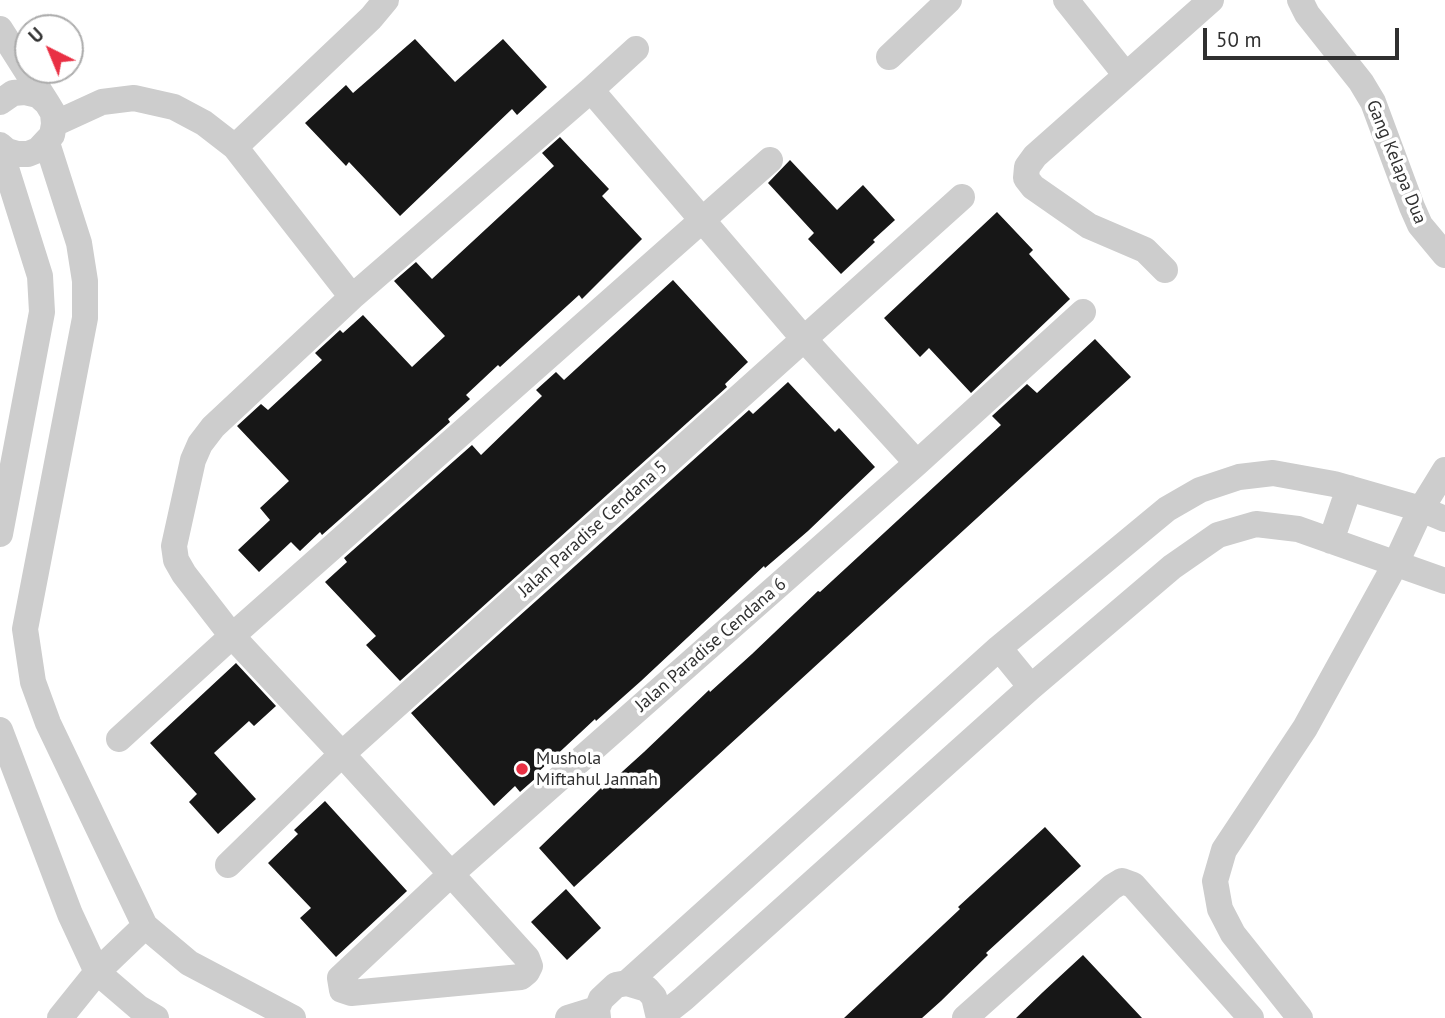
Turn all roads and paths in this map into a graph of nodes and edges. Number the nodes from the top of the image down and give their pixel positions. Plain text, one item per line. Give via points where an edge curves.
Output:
1 (386, 0) edge
2 (949, 0) edge
3 (1066, 0) edge
4 (1211, 0) edge
5 (1300, 0) edge
6 (0, 29) edge
7 (636, 49) dead end
8 (889, 57) dead end
9 (1125, 74) junction
10 (591, 90) junction
11 (0, 102) edge
12 (49, 124) junction
13 (235, 146) junction
14 (0, 147) edge
15 (770, 160) dead end
16 (962, 197) dead end
17 (703, 219) junction
18 (1445, 256) edge
19 (1165, 270) dead end
20 (352, 297) junction
21 (1083, 312) dead end
22 (804, 339) junction
23 (917, 463) junction
24 (1445, 470) edge
25 (1349, 488) junction
26 (1433, 514) edge
27 (0, 534) edge
28 (1331, 541) junction
29 (1396, 563) junction
30 (1445, 581) edge
31 (232, 636) junction
32 (999, 648) junction
33 (1031, 687) junction
34 (0, 730) edge
35 (119, 739) dead end
36 (342, 754) junction
37 (228, 865) dead end
38 (451, 874) junction
39 (145, 926) junction
40 (97, 972) junction
41 (627, 983) junction
42 (597, 1013) edge
43 (1243, 1015) edge
44 (60, 1018) edge
45 (156, 1018) edge
46 (293, 1018) edge
47 (568, 1018) edge
48 (659, 1018) edge
49 (965, 1018) edge
50 (1300, 1018) edge

1 - 13 street
2 - 8 street
3 - 9 street
4 - 9 street
5 - 18 street, Gang Kelapa Dua via 1373,102 1420,225
6 - 12 street
7 - 10 street
9 - 19 street via 1035,156 1026,178 1088,226 1146,250
10 - 17 street
10 - 20 street
11 - 12 street via 13,93 37,95
12 - 13 street via 102,102 134,98 174,107 204,122
12 - 14 street via 38,150 28,154
12 - 39 street via 79,243 85,318 24,629 33,682 48,723
13 - 20 street
14 - 27 street via 40,276 42,312
15 - 17 street
16 - 22 street, Jalan Paradise Cendana 5
17 - 22 street
17 - 31 street
20 - 31 street via 213,427 193,460 174,546 176,560
21 - 23 street, Jalan Paradise Cendana 6
22 - 23 street
22 - 36 street, Jalan Paradise Cendana 5
23 - 38 street, Jalan Paradise Cendana 6
24 - 26 street
25 - 26 street
25 - 28 street
25 - 32 street via 1273,472 1200,490 1167,509
26 - 29 street
28 - 29 street
28 - 33 street via 1298,529 1256,524 1218,535 1172,566
29 - 30 street
29 - 50 street via 1305,728 1224,849 1215,881 1220,909 1233,934
31 - 35 street
31 - 36 street
32 - 33 street
32 - 41 street
33 - 48 street
34 - 40 street via 69,914
36 - 37 street, Jalan Paradise Cendana 5
36 - 38 street
38 - 38 street, Jalan Paradise Cendana 6 via 527,958 527,972 521,977 346,993 339,985 340,978
39 - 40 street
39 - 46 street via 188,963
40 - 44 street
40 - 45 street
41 - 42 street via 607,991
41 - 48 street via 647,989
42 - 47 street
43 - 49 street via 1133,885 1122,881

